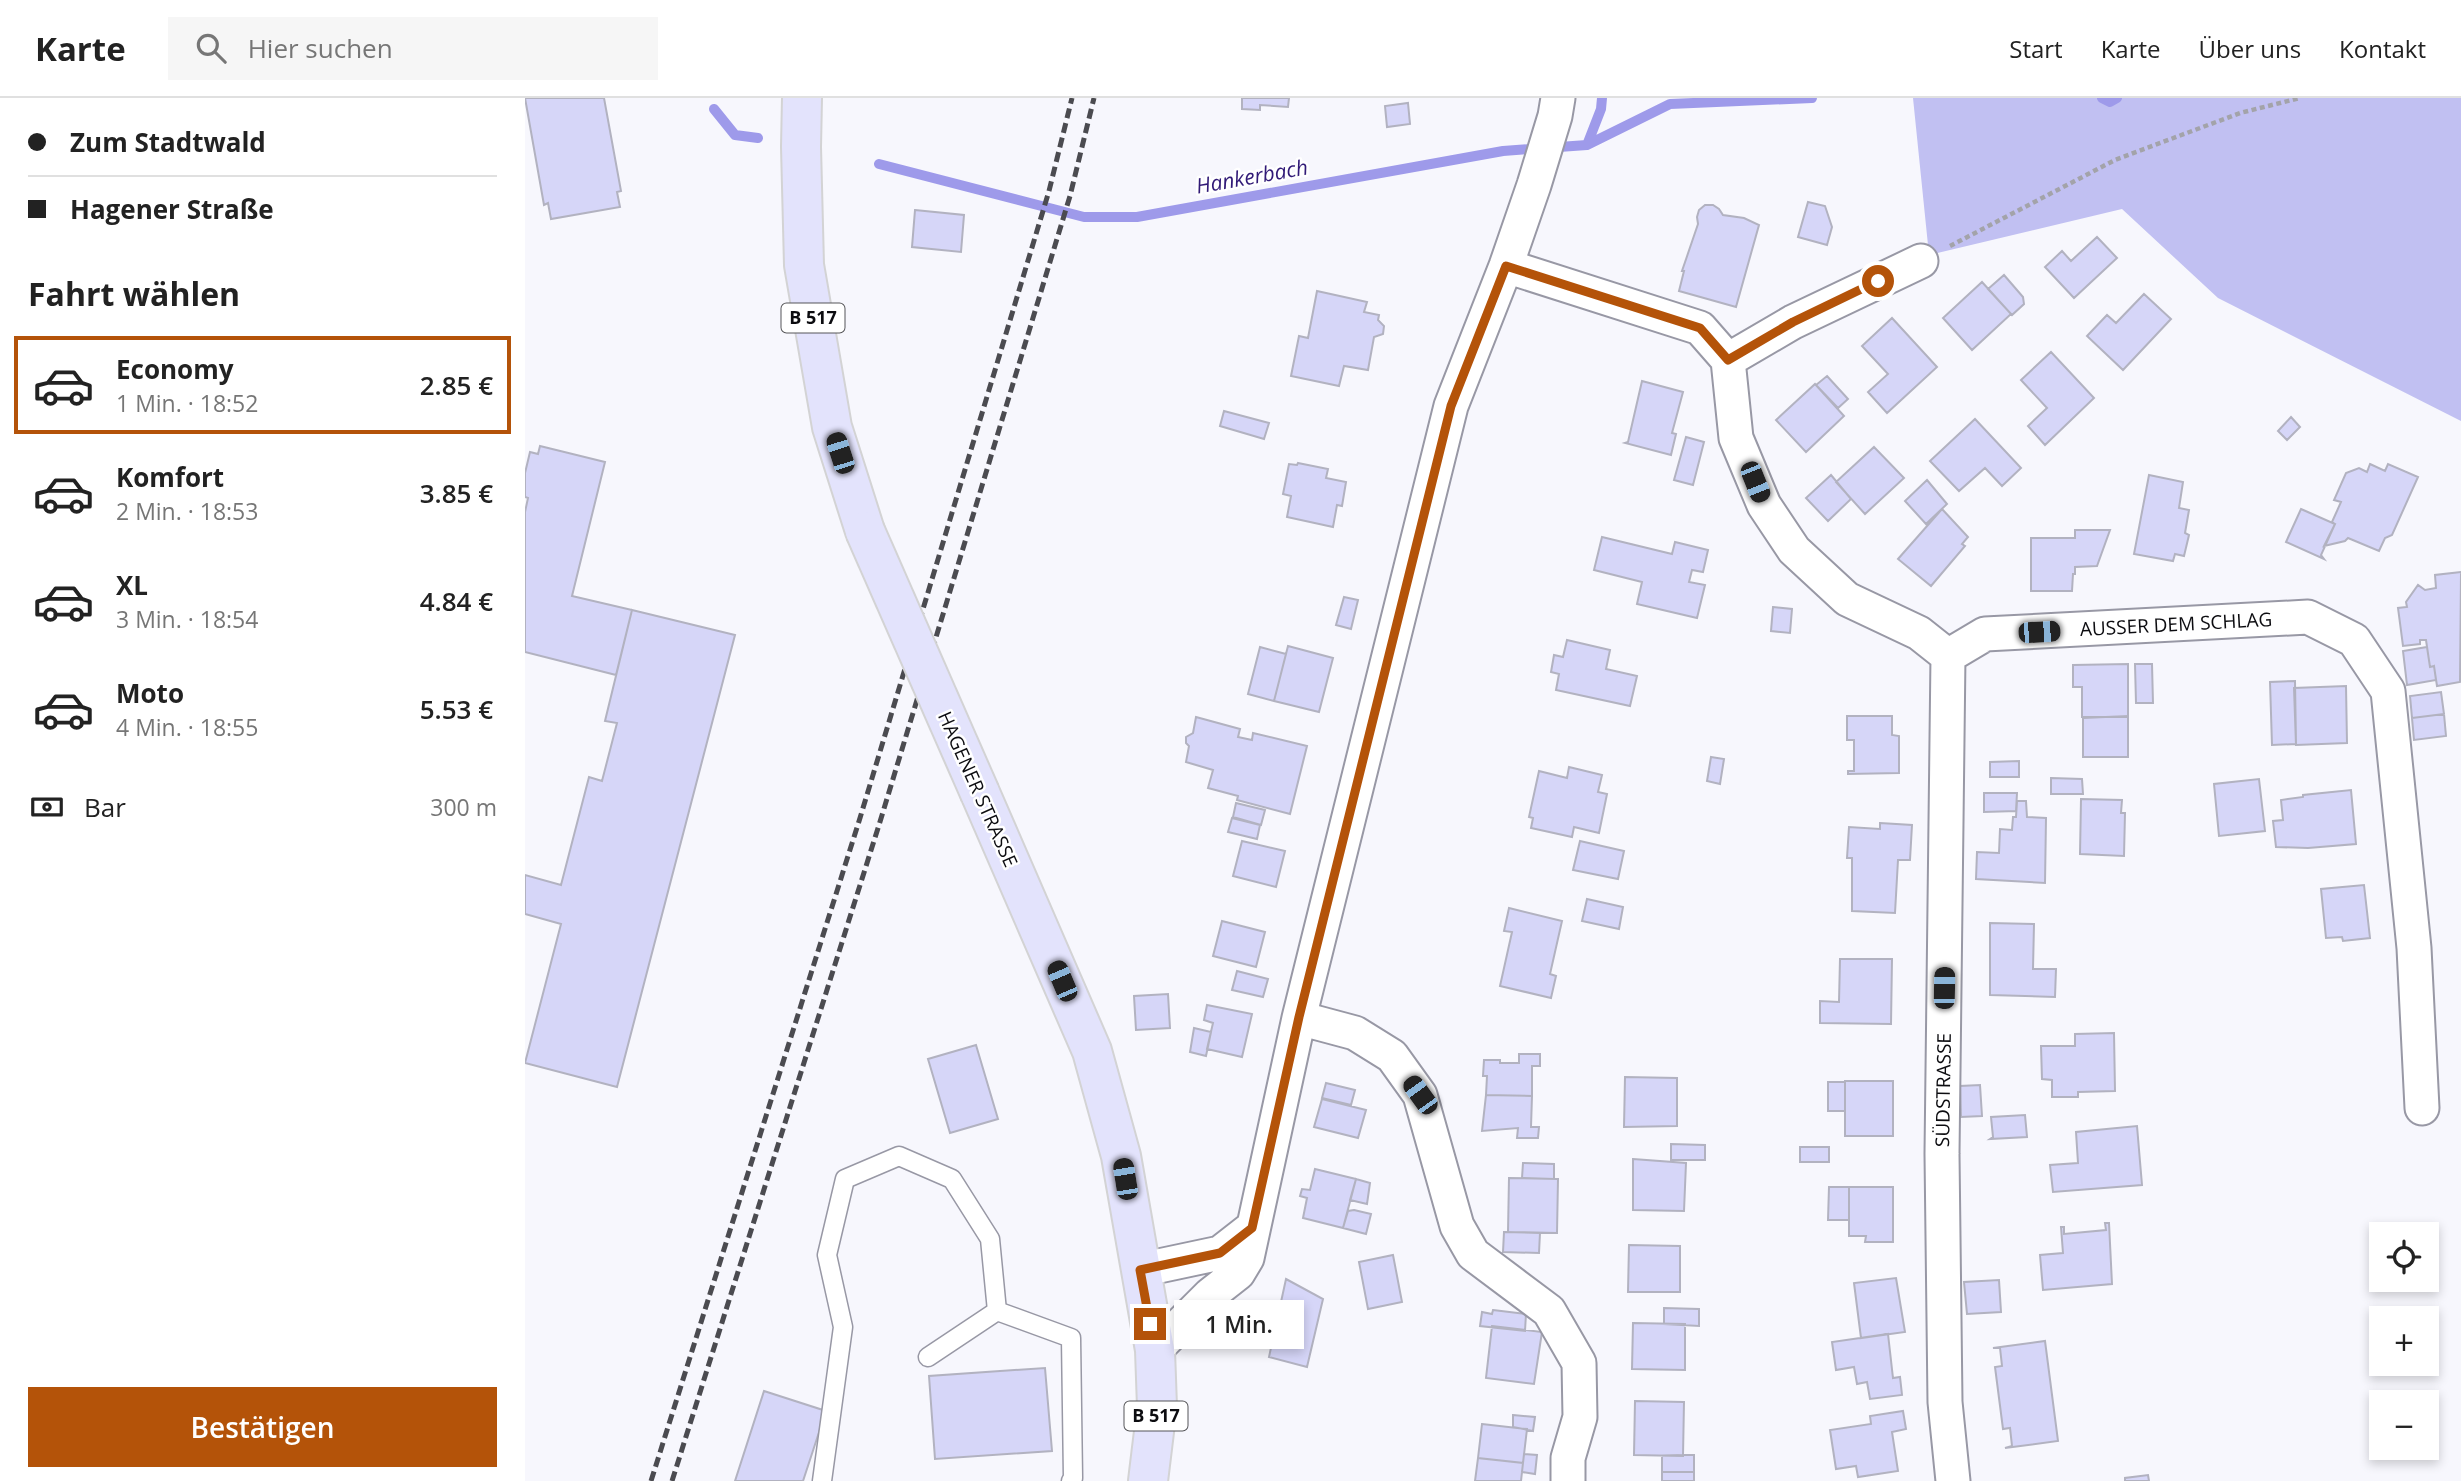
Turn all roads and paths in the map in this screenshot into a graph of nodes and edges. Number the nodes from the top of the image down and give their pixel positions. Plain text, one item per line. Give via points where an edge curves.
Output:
1 (802, 98) edge
2 (2300, 98) edge
3 (1557, 107) edge
4 (1921, 261) joint
5 (1506, 266) junction
6 (1728, 360) junction
7 (1948, 656) junction
8 (1299, 1017) junction
9 (2422, 1108) dead end
10 (1252, 1228) junction
11 (1140, 1270) junction
12 (997, 1311) junction
13 (1155, 1350) junction
14 (928, 1357) dead end
15 (822, 1481) edge
16 (1071, 1481) edge
17 (1148, 1481) edge
18 (1568, 1481) edge
19 (1953, 1481) edge

1 - 11 main road, HAGENER STRASSE / B 517, bridge via 804,265 832,427 865,531 1092,1051 1121,1156
2 - 4 path via 2240,113 2115,160
3 - 5 street
4 - 6 street via 1793,322
5 - 6 street via 1700,328
5 - 8 street via 1451,406
6 - 7 street via 1736,438 1764,505 1794,550 1847,599 1919,633
7 - 9 street, AUSSER DEM SCHLAG via 1985,634 2308,617 2354,640 2388,691 2414,948
7 - 19 street, SÜDSTRASSE via 1942,1154 1945,1402
8 - 10 street
8 - 18 street via 1355,1033 1392,1056 1420,1095 1457,1226 1473,1254 1549,1311 1579,1363 1580,1417 1568,1458
10 - 11 street via 1220,1253
10 - 13 street via 1247,1258 1238,1273
11 - 13 main road, HAGENER STRASSE / B 517
12 - 14 lane
12 - 15 lane via 990,1239 952,1179 899,1156 845,1179 827,1255 843,1327
12 - 16 lane via 1071,1338
13 - 17 main road, HAGENER STRASSE / B 517 via 1157,1407

